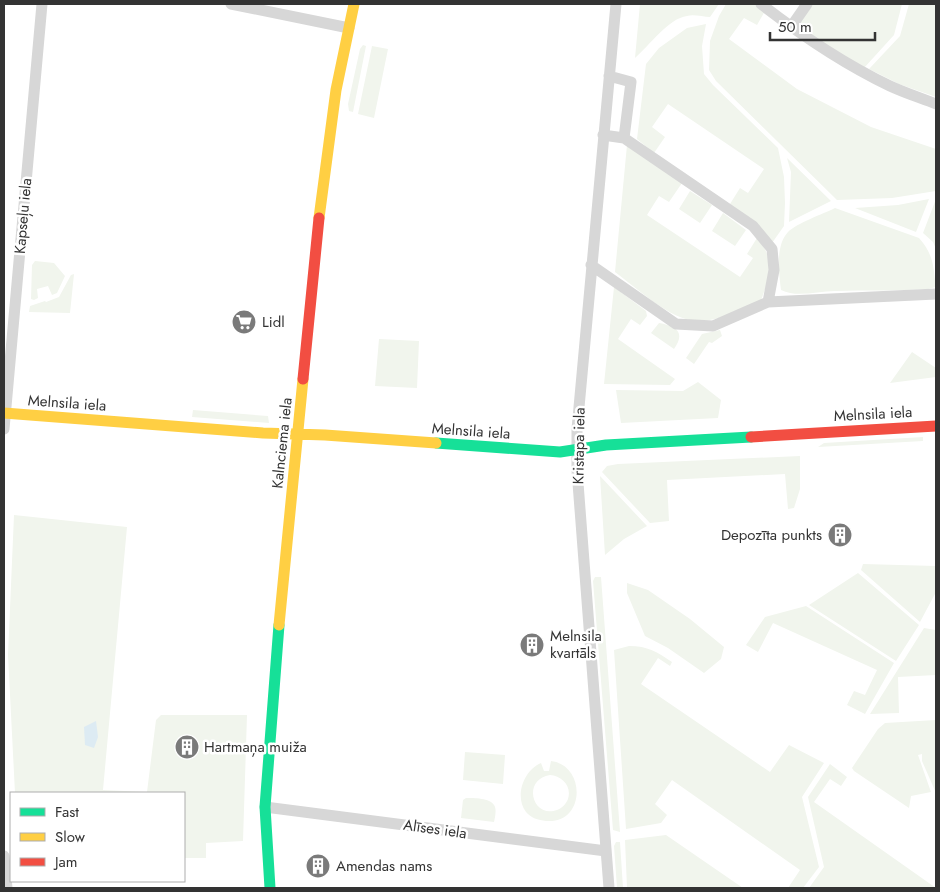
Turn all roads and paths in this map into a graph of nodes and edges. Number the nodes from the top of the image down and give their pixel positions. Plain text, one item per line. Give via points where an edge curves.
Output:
1 (42, 4) edge
2 (231, 4) edge
3 (354, 4) edge
4 (616, 4) edge
5 (761, 4) edge
6 (808, 4) edge
7 (791, 27) junction
8 (349, 28) junction
9 (609, 76) junction
10 (936, 104) edge
11 (604, 135) junction
12 (624, 138) junction
13 (591, 265) junction
14 (930, 294) edge
15 (768, 302) junction
16 (936, 303) edge
17 (4, 413) edge
18 (936, 426) edge
19 (4, 429) edge
20 (298, 435) junction
21 (577, 449) junction
22 (265, 807) junction
23 (606, 851) junction
24 (4, 856) edge
25 (7, 888) edge
26 (270, 888) edge
27 (609, 888) edge

1 - 17 street, Kapseļu iela
2 - 8 street
3 - 8 street, Kalnciema iela
4 - 9 street, Kristapa iela
5 - 7 street
6 - 7 street
7 - 10 street via 883,82
8 - 20 street, Kalnciema iela via 336,90 320,203
9 - 11 street, Kristapa iela
9 - 12 street via 631,82
11 - 12 street
11 - 13 street, Kristapa iela
12 - 15 street via 753,226 772,249 774,270
13 - 15 street via 676,324 713,326
13 - 21 street, Kristapa iela
14 - 15 street
14 - 16 street
17 - 19 street, Kapseļu iela
17 - 20 street, Melnsila iela
18 - 21 street, Melnsila iela
20 - 21 street, Melnsila iela via 549,452
20 - 22 street, Kalnciema iela via 278,631
21 - 23 street, Kristapa iela
22 - 23 street, Alīses iela
22 - 26 street, Kalnciema iela
23 - 27 street, Kristapa iela
24 - 25 street

